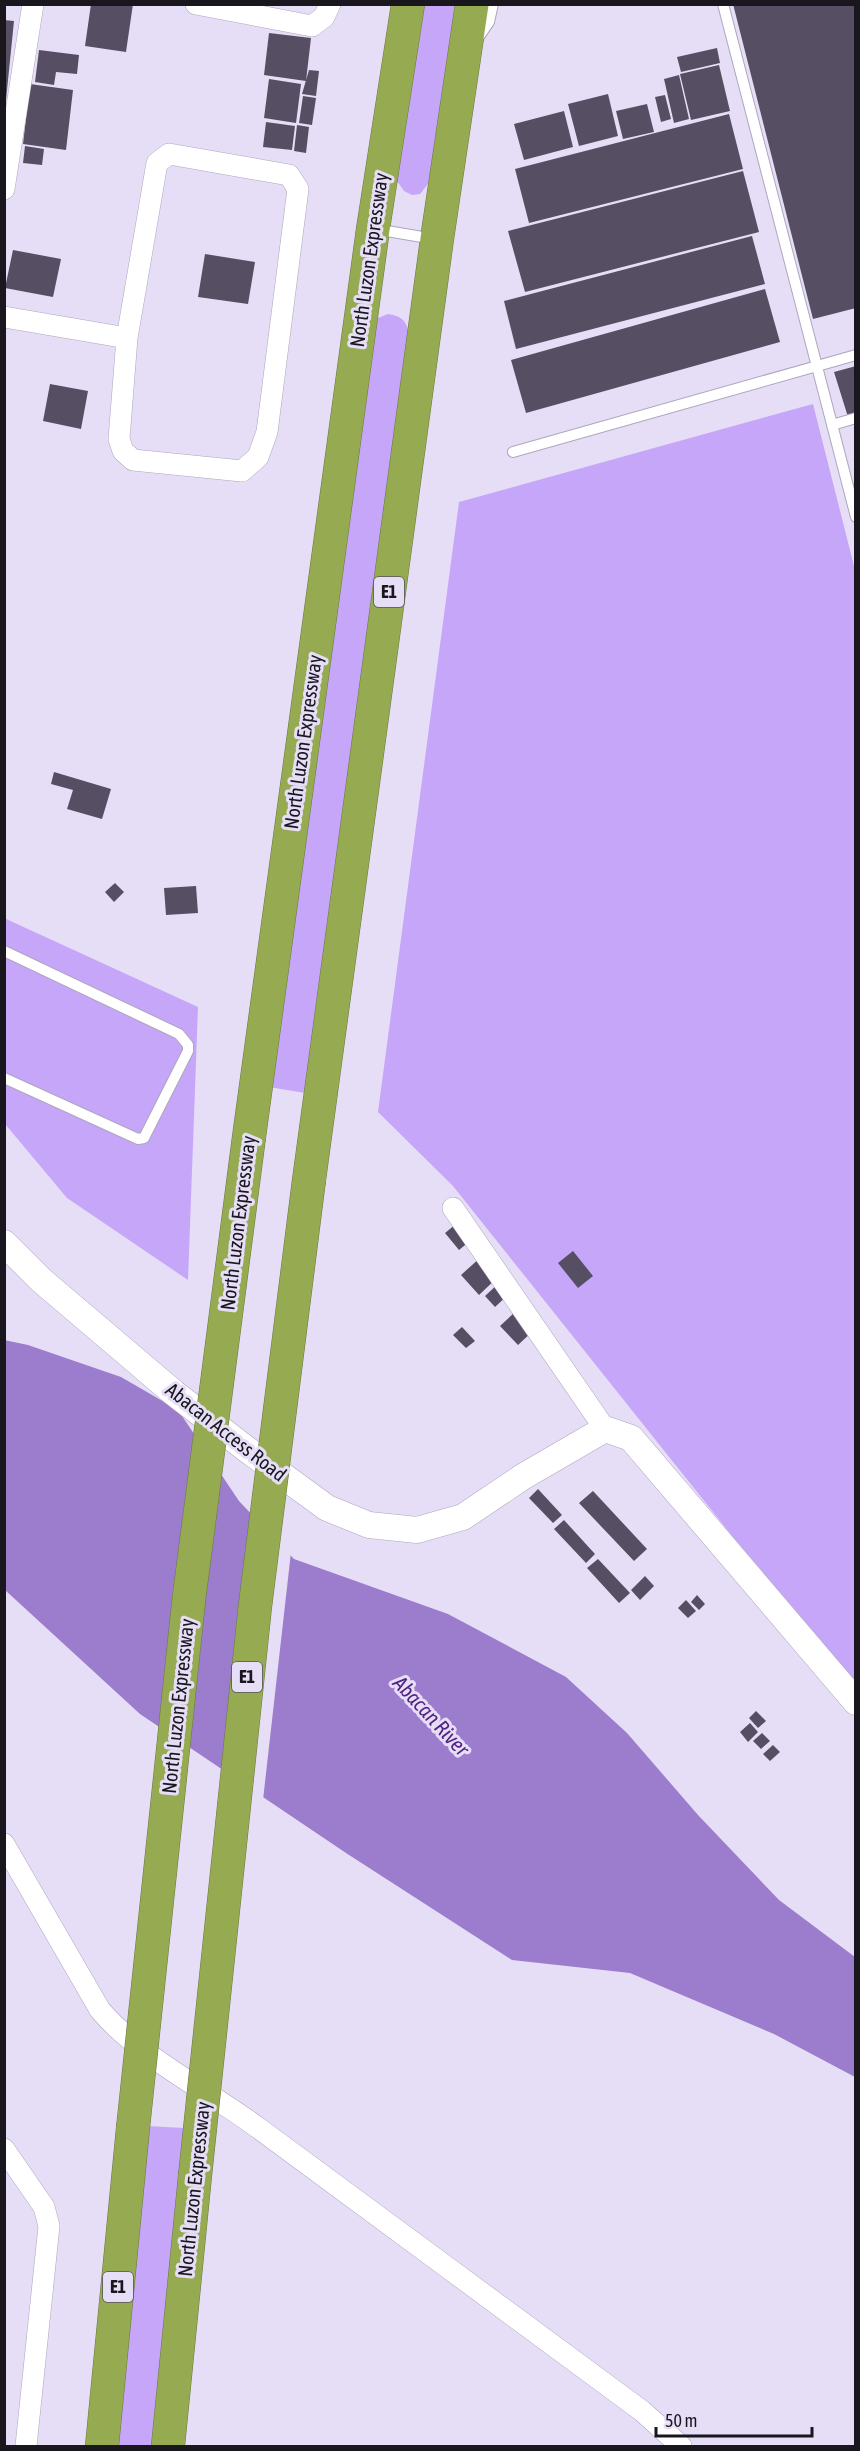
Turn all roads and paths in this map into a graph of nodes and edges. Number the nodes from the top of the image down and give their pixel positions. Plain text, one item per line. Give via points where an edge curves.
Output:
1 (33, 4) edge
2 (196, 4) edge
3 (330, 4) edge
4 (408, 4) edge
5 (472, 4) edge
6 (493, 4) edge
7 (723, 4) edge
8 (463, 61) junction
9 (4, 189) edge
10 (373, 229) junction
11 (437, 239) junction
12 (4, 317) edge
13 (127, 338) junction
14 (855, 355) edge
15 (816, 367) junction
16 (855, 418) edge
17 (832, 425) junction
18 (513, 452) dead end
19 (853, 494) edge
20 (855, 517) edge
21 (4, 951) edge
22 (4, 1078) edge
23 (453, 1208) dead end
24 (4, 1243) edge
25 (605, 1429) junction
26 (855, 1702) edge
27 (4, 1844) edge
28 (4, 2149) edge
29 (26, 2446) edge
30 (102, 2446) edge
31 (168, 2446) edge
32 (681, 2446) edge

1 - 9 street
2 - 3 street via 312,26 324,17
4 - 10 highway, North Luzon Expressway / E1
5 - 8 highway, North Luzon Expressway / E1
6 - 8 lane via 489,22
7 - 15 lane
8 - 11 highway, North Luzon Expressway / E1
10 - 11 lane
10 - 30 highway, North Luzon Expressway / E1, bridge via 189,1598
11 - 31 highway, North Luzon Expressway / E1, bridge via 255,1607
12 - 13 street
13 - 13 street via 157,164 163,157 170,154 290,175 298,189 267,432 258,457 242,471 133,460 128,456 119,439
14 - 15 lane
15 - 17 lane
15 - 18 lane
16 - 17 lane
17 - 19 lane
19 - 20 lane
21 - 22 lane via 179,1034 188,1045 144,1138 138,1139
23 - 25 street
24 - 25 street, Abacan Access Road via 41,1280 174,1393 327,1508 369,1525 417,1530 463,1517
25 - 26 street via 631,1438
27 - 32 street via 105,2015 171,2070 263,2131 642,2411
28 - 29 street via 44,2207 49,2226

